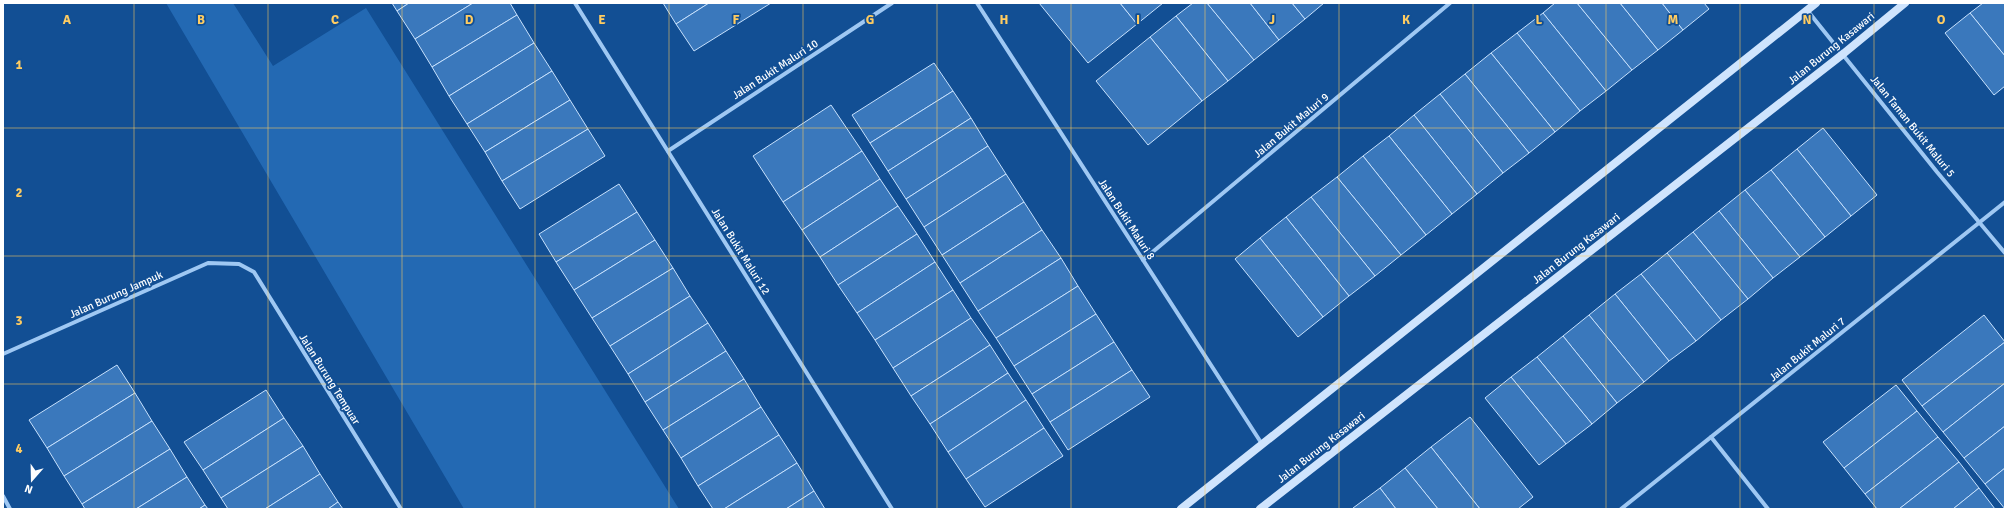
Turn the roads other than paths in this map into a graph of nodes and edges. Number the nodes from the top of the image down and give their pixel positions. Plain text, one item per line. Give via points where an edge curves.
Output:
1 (575, 3) edge
2 (892, 3) edge
3 (977, 3) edge
4 (1450, 3) edge
5 (1816, 3) edge
6 (1905, 3) edge
7 (1807, 10) junction
8 (1843, 54) junction
9 (668, 151) junction
10 (2005, 202) edge
11 (1980, 221) junction
12 (2005, 253) edge
13 (1143, 260) junction
14 (239, 264) joint
15 (3, 354) edge
16 (1711, 437) junction
17 (1263, 445) junction
18 (3, 496) edge
19 (10, 509) edge
20 (401, 509) edge
21 (892, 509) edge
22 (1181, 509) edge
23 (1260, 509) edge
24 (1621, 509) edge
25 (1768, 509) edge

1 - 9 street, Jalan Bukit Maluri 12
2 - 9 street, Jalan Bukit Maluri 10
3 - 13 street, Jalan Bukit Maluri 8
4 - 13 street, Jalan Bukit Maluri 9
5 - 7 street
6 - 8 street, Jalan Burung Kasawari
7 - 8 street, Jalan Taman Bukit Maluri 5
7 - 17 street
8 - 11 street, Jalan Taman Bukit Maluri 5 via 1937,172
8 - 23 street, Jalan Burung Kasawari
9 - 21 street, Jalan Bukit Maluri 12
10 - 11 street, Jalan Bukit Maluri 7
11 - 12 street, Jalan Taman Bukit Maluri 5
11 - 16 street, Jalan Bukit Maluri 7
13 - 17 street, Jalan Bukit Maluri 8
14 - 15 street, Jalan Burung Jampuk via 208,263
14 - 20 street, Jalan Burung Tempuar via 254,272
16 - 24 street, Jalan Bukit Maluri 7
16 - 25 street
17 - 22 street
18 - 19 street

